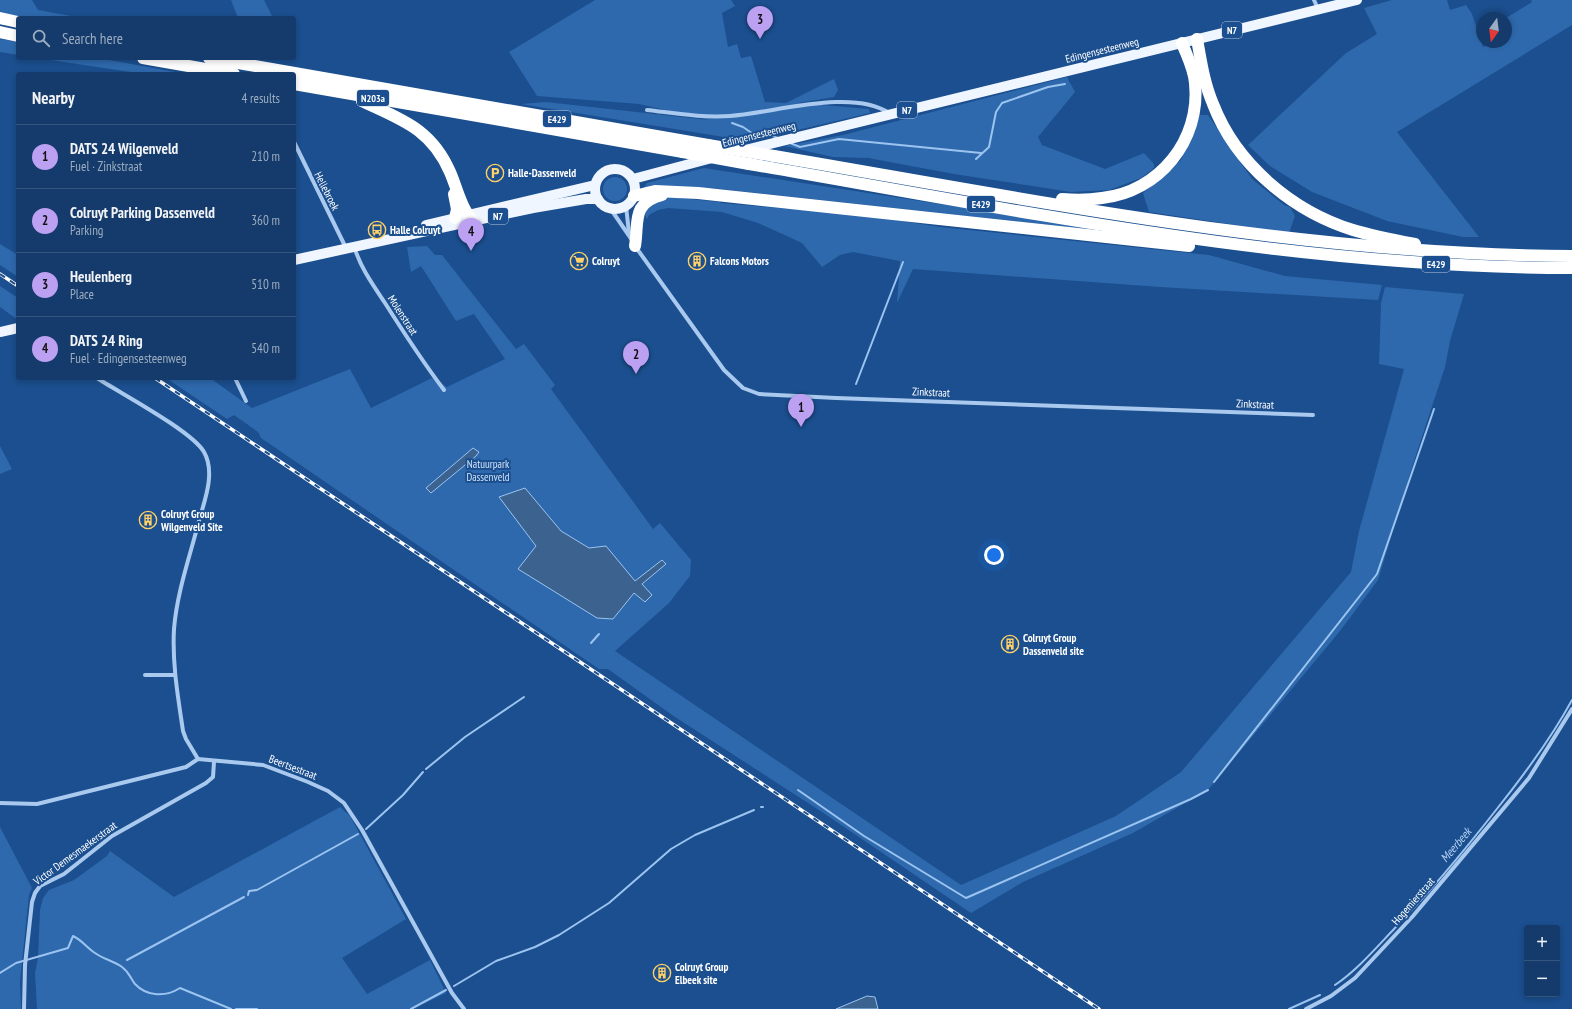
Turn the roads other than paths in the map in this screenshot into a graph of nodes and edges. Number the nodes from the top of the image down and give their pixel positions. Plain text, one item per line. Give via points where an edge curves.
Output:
1 (1314, 0) edge
2 (1357, 0) edge
3 (1318, 10) junction
4 (0, 18) edge
5 (16, 22) edge
6 (0, 32) edge
7 (16, 36) edge
8 (1197, 39) junction
9 (1182, 43) junction
10 (154, 60) edge
11 (219, 60) edge
12 (223, 72) edge
13 (278, 72) edge
14 (296, 76) edge
15 (296, 84) edge
16 (342, 92) junction
17 (405, 98) junction
18 (647, 110) dead end
19 (891, 114) junction
20 (296, 146) edge
21 (633, 179) junction
22 (595, 185) junction
23 (675, 192) junction
24 (598, 199) junction
25 (630, 201) junction
26 (1034, 201) junction
27 (610, 208) junction
28 (465, 218) junction
29 (629, 234) junction
30 (1214, 241) junction
31 (635, 246) junction
32 (350, 247) junction
33 (1440, 252) junction
34 (1572, 256) edge
35 (296, 260) edge
36 (1572, 268) edge
37 (16, 328) edge
38 (0, 332) edge
39 (100, 380) edge
40 (236, 380) edge
41 (444, 390) dead end
42 (246, 401) dead end
43 (1313, 415) dead end
44 (145, 675) dead end
45 (175, 675) junction
46 (1572, 709) edge
47 (198, 759) junction
48 (214, 762) junction
49 (0, 803) edge
50 (24, 1009) edge
51 (464, 1009) edge
52 (1306, 1009) edge

1 - 3 street
2 - 3 main road, Edingensesteenweg / N7
3 - 8 main road, Edingensesteenweg / N7
4 - 5 highway
6 - 7 highway
8 - 9 main road, Edingensesteenweg / N7
8 - 33 highway via 1205,81 1213,105 1242,153 1268,181 1290,198 1327,220 1352,230
9 - 19 main road, Edingensesteenweg / N7
9 - 26 highway via 1195,82 1195,114 1185,143 1163,171 1127,192 1103,198
10 - 12 highway
11 - 13 highway, N203a
14 - 17 highway, N203a
15 - 16 highway, N203a
16 - 17 highway, N203a
16 - 28 highway via 400,117 439,152 449,170 457,209
17 - 26 highway, E429, bridge via 708,145
17 - 30 highway, E429, bridge via 749,164 1048,216
18 - 19 street, Edingensesteenweg via 730,116 829,102 868,104
19 - 21 main road, Edingensesteenweg / N7
20 - 32 street, Hellebroek
21 - 22 main road via 624,171 612,169 601,174
21 - 25 main road via 635,185
22 - 24 main road
22 - 28 main road, N7
23 - 25 highway via 656,191
23 - 30 highway via 1197,247
23 - 31 highway via 646,201 636,219
24 - 27 main road
24 - 28 main road, N7
25 - 27 main road via 620,208
25 - 29 street, Zinkstraat
26 - 33 highway, E429 via 1229,231 1365,247
27 - 29 street, Zinkstraat
28 - 32 main road, N7
28 - 32 main road, N7 via 366,240
29 - 31 street, Zinkstraat
30 - 36 highway, E429 via 1366,259 1520,268
31 - 43 street, Zinkstraat via 724,370 744,388 759,394
32 - 35 main road, N7
32 - 41 street, Molenstraat via 414,350
33 - 34 highway, E429
37 - 38 main road
39 - 45 street via 185,432 204,451 207,461 208,486 178,603 174,629
40 - 42 street
44 - 45 street
45 - 47 street via 183,731
46 - 52 street, Hogemierstraat via 1529,778 1413,916 1354,978 1331,996
47 - 48 street, Beertsestraat
47 - 49 street via 186,767 37,804
48 - 50 street, Victor Demesmaekerstraat via 213,777 206,783 125,828 64,874 40,886 32,902 25,965
48 - 51 street, Beertsestraat via 262,765 308,782 344,804 362,830 452,993

